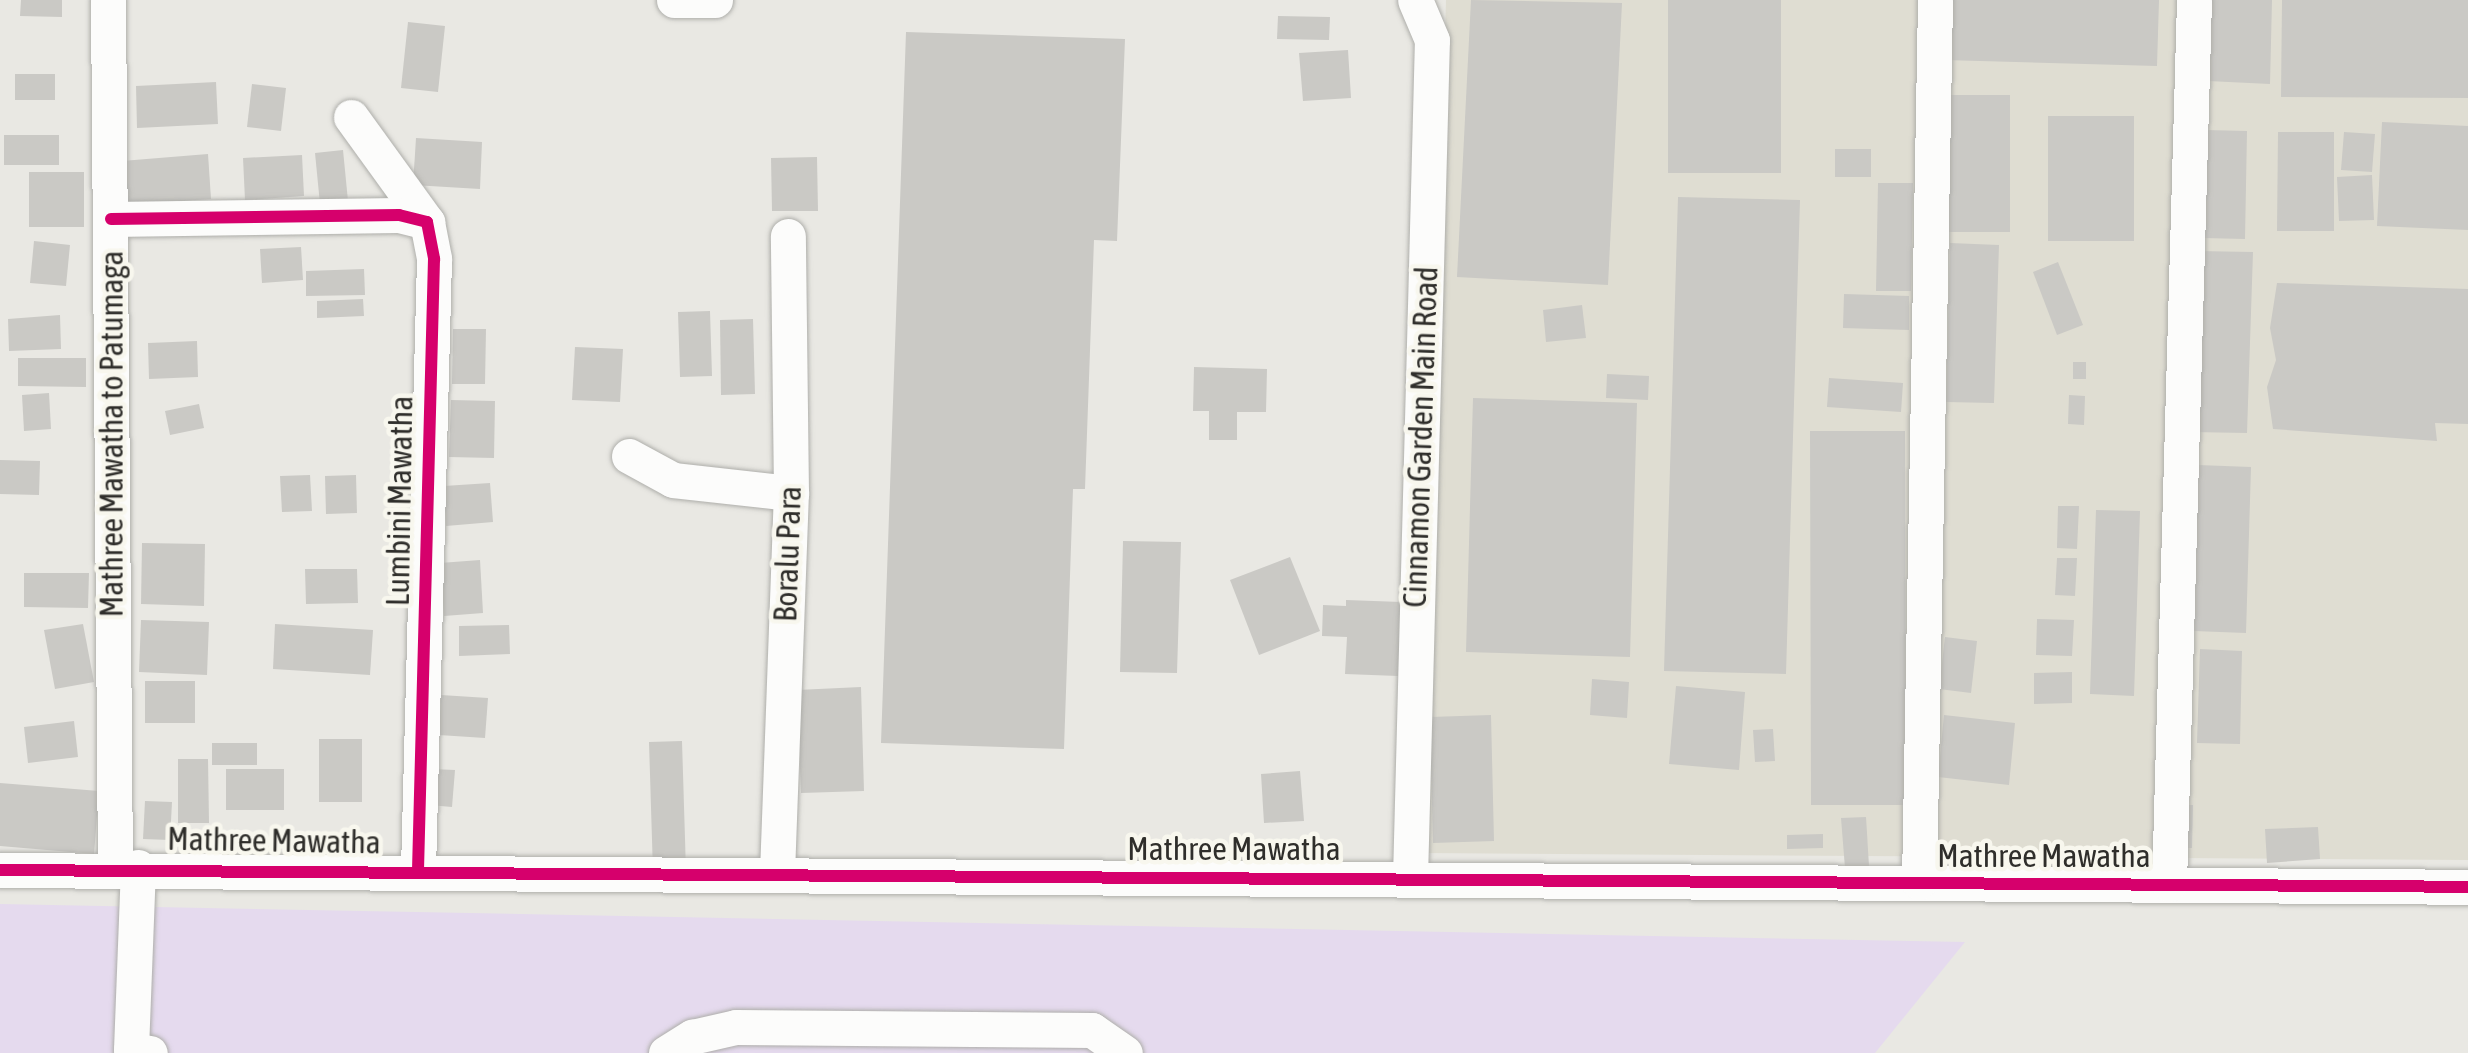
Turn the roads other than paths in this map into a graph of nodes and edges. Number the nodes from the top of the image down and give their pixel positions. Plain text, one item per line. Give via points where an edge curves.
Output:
1 (108, 0) edge
2 (674, 0) edge
3 (714, 0) edge
4 (1415, 0) edge
5 (1934, 0) edge
6 (2194, 0) edge
7 (351, 117) dead end
8 (110, 219) junction
9 (427, 222) junction
10 (788, 236) dead end
11 (629, 456) dead end
12 (791, 493) junction
13 (126, 867) junction
14 (0, 870) edge
15 (418, 870) junction
16 (777, 873) junction
17 (1410, 878) junction
18 (1920, 882) junction
19 (2169, 884) junction
20 (2468, 886) edge
21 (135, 1052) edge
22 (666, 1053) edge
23 (1125, 1053) edge

1 - 8 street, Mathree Mawatha to Patumaga
2 - 3 street
4 - 17 street, Cinnamon Garden Main Road via 1432,40
5 - 18 street
6 - 19 street
7 - 9 street
8 - 9 street via 340,214
8 - 13 street, Mathree Mawatha to Patumaga
9 - 15 street, Lumbini Mawatha via 434,259
10 - 12 street, Boralu Para
11 - 12 street via 673,480
12 - 16 street, Boralu Para
13 - 14 street, Mathree Mawatha
13 - 15 street, Mathree Mawatha
13 - 21 street, Mathree Mawatha to Patumaga
15 - 16 street, Mathree Mawatha
16 - 17 street, Mathree Mawatha
17 - 18 street, Mathree Mawatha
18 - 19 street, Mathree Mawatha
19 - 20 street, Mathree Mawatha
22 - 23 street via 692,1037 736,1027 1092,1030

